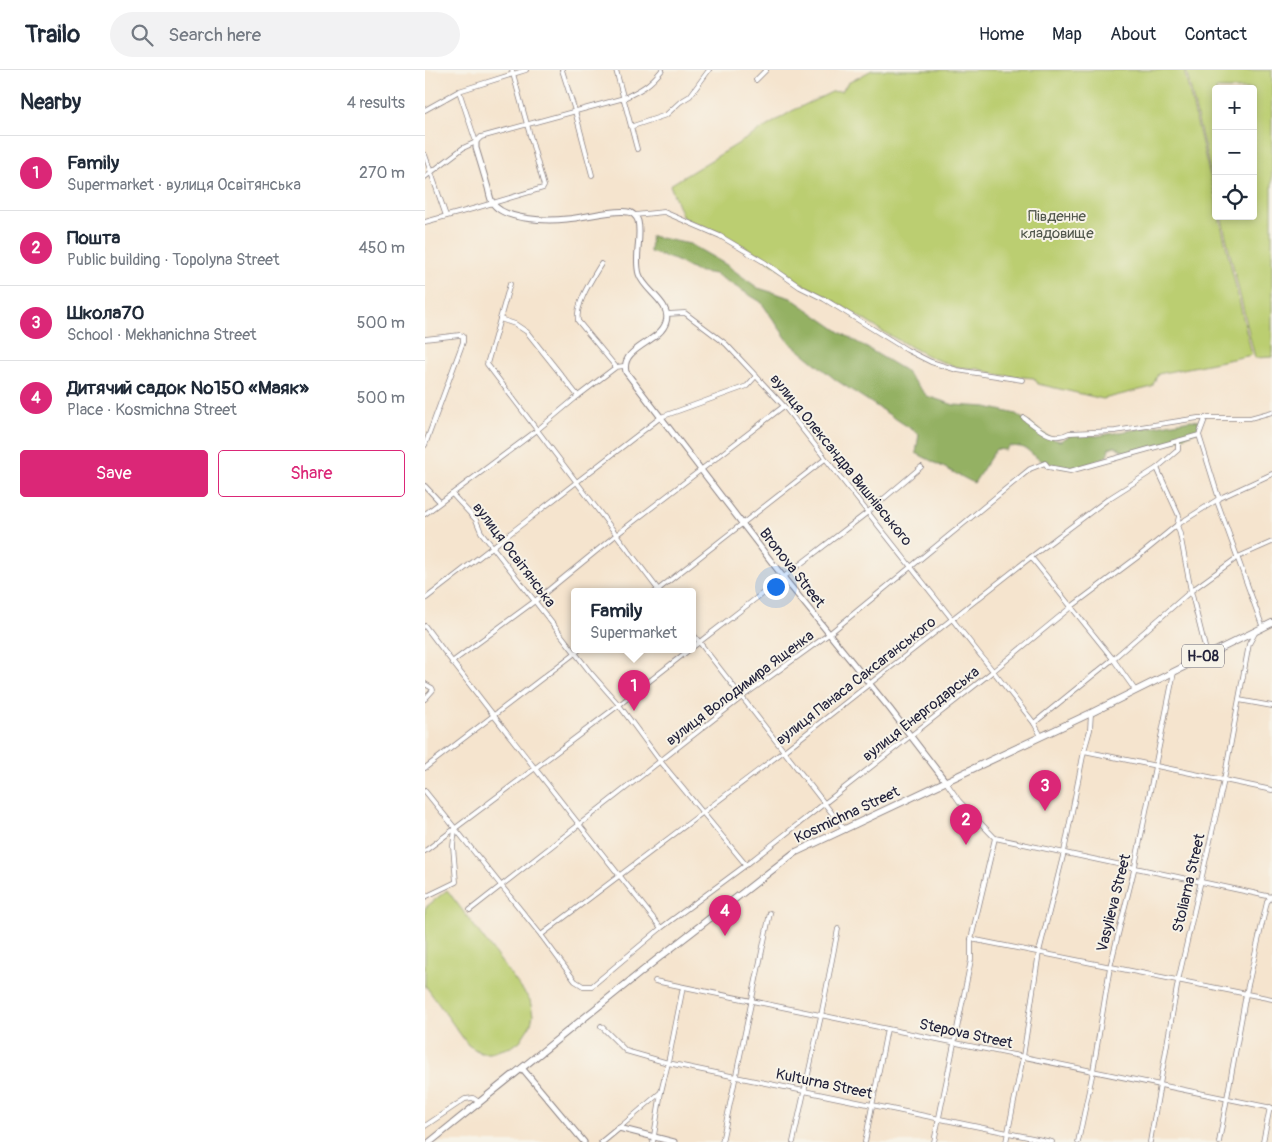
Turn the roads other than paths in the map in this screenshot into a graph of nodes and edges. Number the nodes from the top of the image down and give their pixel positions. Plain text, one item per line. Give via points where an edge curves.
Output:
1 (526, 70) edge
2 (562, 70) edge
3 (616, 70) edge
4 (662, 70) edge
5 (709, 70) edge
6 (766, 70) edge
7 (512, 72) edge
8 (756, 80) dead end
9 (459, 91) junction
10 (624, 98) junction
11 (425, 110) edge
12 (575, 111) junction
13 (527, 126) junction
14 (633, 126) junction
15 (476, 142) junction
16 (637, 149) dead end
17 (425, 155) edge
18 (431, 174) junction
19 (591, 174) dead end
20 (425, 176) edge
21 (492, 203) junction
22 (635, 215) junction
23 (446, 216) junction
24 (425, 222) edge
25 (601, 264) dead end
26 (510, 284) dead end
27 (667, 314) junction
28 (500, 319) junction
29 (425, 339) edge
30 (624, 366) junction
31 (616, 367) junction
32 (756, 376) junction
33 (1022, 380) dead end
34 (578, 396) junction
35 (784, 406) junction
36 (1272, 412) edge
37 (661, 416) junction
38 (1024, 418) dead end
39 (1205, 419) junction
40 (537, 430) junction
41 (1199, 435) junction
42 (1178, 442) junction
43 (425, 445) edge
44 (825, 458) junction
45 (921, 467) dead end
46 (1157, 468) junction
47 (701, 470) junction
48 (1272, 474) edge
49 (576, 481) junction
50 (425, 486) edge
51 (452, 494) junction
52 (1219, 499) junction
53 (440, 502) junction
54 (868, 512) junction
55 (425, 514) edge
56 (742, 524) junction
57 (1177, 526) junction
58 (616, 535) junction
59 (1272, 542) edge
60 (493, 547) junction
61 (1031, 557) junction
62 (1238, 557) junction
63 (910, 568) junction
64 (783, 578) junction
65 (656, 588) edge
66 (662, 588) edge
67 (1191, 591) junction
68 (425, 599) edge
69 (535, 601) junction
70 (1071, 607) junction
71 (952, 620) junction
72 (1272, 623) edge
73 (425, 626) edge
74 (1263, 628) junction
75 (1256, 631) junction
76 (829, 634) junction
77 (696, 638) edge
78 (699, 642) junction
79 (571, 643) edge
80 (696, 644) edge
81 (575, 653) edge
82 (579, 653) edge
83 (685, 653) edge
84 (1207, 655) junction
85 (1113, 659) junction
86 (453, 662) junction
87 (1174, 671) junction
88 (993, 672) junction
89 (425, 684) edge
90 (870, 685) junction
91 (1135, 690) junction
92 (742, 697) junction
93 (425, 699) edge
94 (1239, 700) junction
95 (619, 706) junction
96 (1272, 706) edge
97 (1091, 713) junction
98 (495, 714) junction
99 (1034, 723) junction
100 (911, 736) junction
101 (1041, 736) junction
102 (785, 751) junction
103 (1084, 751) junction
104 (661, 762) junction
105 (1155, 766) junction
106 (425, 768) edge
107 (535, 770) junction
108 (1224, 780) junction
109 (946, 782) junction
110 (1272, 790) edge
111 (425, 791) edge
112 (825, 804) junction
113 (703, 813) junction
114 (580, 825) junction
115 (455, 829) junction
116 (845, 830) junction
117 (995, 838) junction
118 (425, 851) edge
119 (1064, 852) junction
120 (745, 865) junction
121 (1135, 866) junction
122 (619, 875) junction
123 (1201, 881) junction
124 (500, 886) junction
125 (425, 897) edge
126 (1272, 897) edge
127 (470, 910) dead end
128 (771, 912) dead end
129 (661, 928) junction
130 (838, 929) dead end
131 (541, 935) junction
132 (971, 938) junction
133 (1039, 952) junction
134 (1110, 967) junction
135 (655, 981) dead end
136 (1178, 981) junction
137 (683, 987) junction
138 (1246, 994) junction
139 (1272, 999) edge
140 (752, 1001) junction
141 (821, 1016) junction
142 (601, 1026) dead end
143 (887, 1029) junction
144 (954, 1043) junction
145 (1023, 1057) junction
146 (668, 1063) junction
147 (522, 1068) junction
148 (1093, 1071) junction
149 (736, 1077) junction
150 (1159, 1085) junction
151 (805, 1091) junction
152 (661, 1092) junction
153 (1228, 1099) junction
154 (479, 1102) junction
155 (872, 1105) junction
156 (1271, 1108) edge
157 (939, 1119) junction
158 (425, 1126) edge
159 (619, 1128) junction
160 (1007, 1133) junction
161 (654, 1140) edge
162 (430, 1142) edge
163 (584, 1142) edge
164 (601, 1142) edge
165 (673, 1142) edge
166 (722, 1142) edge
167 (793, 1142) edge
168 (865, 1142) edge
169 (934, 1142) edge
170 (1005, 1142) edge
171 (1053, 1142) edge
172 (1078, 1142) edge
173 (1150, 1142) edge
174 (1219, 1142) edge
175 (1263, 1142) edge

1 - 7 street
2 - 12 street
3 - 10 street
4 - 10 street via 644,89
5 - 14 street via 690,96 667,115
6 - 8 street
7 - 9 street
7 - 13 street
9 - 11 street
9 - 15 street
10 - 12 street
10 - 14 street
12 - 13 street
12 - 19 street
13 - 15 street
13 - 21 street via 544,186
14 - 16 street
15 - 18 street via 463,148
15 - 21 street
17 - 18 street
18 - 20 street
18 - 23 street
21 - 22 street via 508,214 529,219 566,220 629,212
21 - 23 street
22 - 27 street via 638,220 639,276
22 - 33 street via 663,212 720,236 800,287 931,362 957,370
23 - 24 street
25 - 31 street via 577,315 578,321
26 - 28 street
27 - 30 street via 661,332 627,358
27 - 32 street, вулиця Олександра Вишнівського via 685,313 726,344
28 - 34 street via 527,332
28 - 40 street via 487,364
29 - 43 street via 463,336
30 - 31 street
30 - 37 street, Bronova Street via 625,372
31 - 34 street
32 - 35 street, вулиця Олександра Вишнівського
32 - 37 street via 747,386
34 - 40 street
35 - 44 street, вулиця Олександра Вишнівського
35 - 47 street
36 - 39 street via 1250,418
37 - 47 street, Bronova Street
37 - 49 street
38 - 39 street via 1055,437
39 - 41 street
40 - 49 street
40 - 51 street
41 - 42 street, вулиця Володимира Ященка
41 - 52 street
42 - 46 street, вулиця Панаса Саксаганського via 1178,450
42 - 63 street, вулиця Володимира Ященка via 1069,471 1048,467 1045,463 1030,469
44 - 54 street, вулиця Олександра Вишнівського
44 - 56 street
45 - 54 street
46 - 57 street via 1179,516
46 - 61 street, вулиця Панаса Саксаганського via 1108,499
47 - 56 street, Bronova Street
47 - 58 street
48 - 52 street, вулиця Енергодарська
49 - 58 street
49 - 60 street
50 - 53 street
51 - 53 street
51 - 60 street, вулиця Освітянська via 476,520
52 - 57 street, вулиця Енергодарська
52 - 62 street via 1217,501
53 - 55 street
54 - 63 street, вулиця Олександра Вишнівського
54 - 64 street
56 - 64 street, Bronova Street
56 - 66 street
57 - 67 street
57 - 70 street, вулиця Енергодарська
58 - 65 street
58 - 69 street
59 - 62 street
60 - 68 street
60 - 69 street, вулиця Освітянська
61 - 70 street
61 - 71 street, вулиця Панаса Саксаганського
62 - 67 street
62 - 74 street
63 - 71 street, вулиця Олександра Вишнівського
63 - 76 street, вулиця Володимира Ященка
64 - 76 street, Bronova Street
64 - 78 street
67 - 84 street
67 - 85 street
69 - 79 street, вулиця Освітянська
69 - 86 street
70 - 85 street
70 - 88 street, вулиця Енергодарська
71 - 88 street, вулиця Олександра Вишнівського
71 - 90 street, вулиця Панаса Саксаганського
72 - 74 main road, Kosmichna Street / Н-08
73 - 86 street
74 - 75 main road, Kosmichna Street / Н-08
75 - 84 main road, Kosmichna Street / Н-08
75 - 94 street, Stoliarna Street via 1249,644
76 - 90 street, Bronova Street
76 - 92 street, вулиця Володимира Ященка
77 - 78 street
78 - 80 street
78 - 92 street
81 - 98 street
82 - 95 street, вулиця Освітянська
83 - 95 street
84 - 87 main road, Kosmichna Street / Н-08
85 - 91 street
85 - 99 street
86 - 98 street
87 - 91 main road, Kosmichna Street / Н-08
87 - 105 street, Vasylieva Street
88 - 99 street, вулиця Олександра Вишнівського
88 - 100 street, вулиця Енергодарська
89 - 93 street via 433,690
90 - 100 street, Bronova Street
90 - 102 street, вулиця Панаса Саксаганського
91 - 97 main road, Kosmichna Street / Н-08
92 - 102 street
92 - 104 street, вулиця Володимира Ященка
94 - 96 street
94 - 108 street, Stoliarna Street
95 - 104 street, вулиця Освітянська
95 - 107 street
97 - 101 main road, Kosmichna Street / Н-08
97 - 103 street
98 - 106 street
98 - 107 street
99 - 101 street, вулиця Олександра Вишнівського
100 - 109 street, Bronova Street
100 - 112 street, вулиця Енергодарська
101 - 109 main road, Kosmichna Street / Н-08
102 - 112 street
102 - 113 street, вулиця Панаса Саксаганського
103 - 105 street
103 - 119 street
104 - 113 street, вулиця Освітянська
104 - 114 street, вулиця Володимира Ященка
105 - 108 street
105 - 121 street, Vasylieva Street
107 - 114 street
107 - 115 street
108 - 110 street
108 - 123 street, Stoliarna Street
109 - 116 main road, Kosmichna Street / Н-08
109 - 117 street via 959,801
111 - 115 street
112 - 116 street
112 - 120 street, вулиця Енергодарська
113 - 120 street, вулиця Освітянська
113 - 122 street, вулиця Панаса Саксаганського
114 - 122 street
114 - 124 street, вулиця Володимира Ященка
115 - 118 street
115 - 124 street
115 - 125 street via 456,882
116 - 147 main road, Kosmichna Street / Н-08 via 785,859
117 - 119 street
117 - 132 street
119 - 121 street
119 - 133 street
120 - 129 street, вулиця Енергодарська
121 - 123 street
121 - 134 street, Vasylieva Street
122 - 129 street
122 - 131 street, вулиця Панаса Саксаганського
123 - 126 street
123 - 136 street, Stoliarna Street
124 - 127 street, вулиця Володимира Ященка
124 - 131 street
126 - 138 street via 1267,902
128 - 140 street
129 - 131 street, вулиця Енергодарська via 592,986 583,986 575,981
130 - 141 street
132 - 133 street
132 - 144 street via 971,960
133 - 134 street
133 - 145 street
134 - 136 street
134 - 148 street, Vasylieva Street
135 - 137 street, Stepova Street
136 - 138 street
136 - 150 street, Stoliarna Street
137 - 140 street, Stepova Street
137 - 146 street
138 - 139 street
138 - 153 street
140 - 141 street, Stepova Street
140 - 149 street
141 - 143 street, Stepova Street
141 - 151 street
142 - 146 street, Kulturna Street via 626,1051
143 - 144 street, Stepova Street
143 - 155 street
144 - 145 street, Stepova Street
144 - 157 street
145 - 148 street, Stepova Street
145 - 160 street
146 - 149 street, Kulturna Street
146 - 152 street
147 - 154 main road, Kosmichna Street / Н-08
147 - 163 street
148 - 150 street, Stepova Street
148 - 172 street, Vasylieva Street
149 - 151 street, Kulturna Street
149 - 166 street
150 - 153 street, Stepova Street
150 - 173 street, Stoliarna Street
151 - 155 street, Kulturna Street
151 - 167 street
152 - 159 street
152 - 161 street
153 - 156 street, Stepova Street
153 - 174 street
154 - 158 street via 465,1098
154 - 162 main road, Kosmichna Street / Н-08
155 - 157 street, Kulturna Street
155 - 168 street
156 - 175 street
157 - 160 street, Kulturna Street
157 - 169 street
159 - 161 street
159 - 164 street
160 - 170 street
160 - 171 street, Kulturna Street
161 - 165 street

